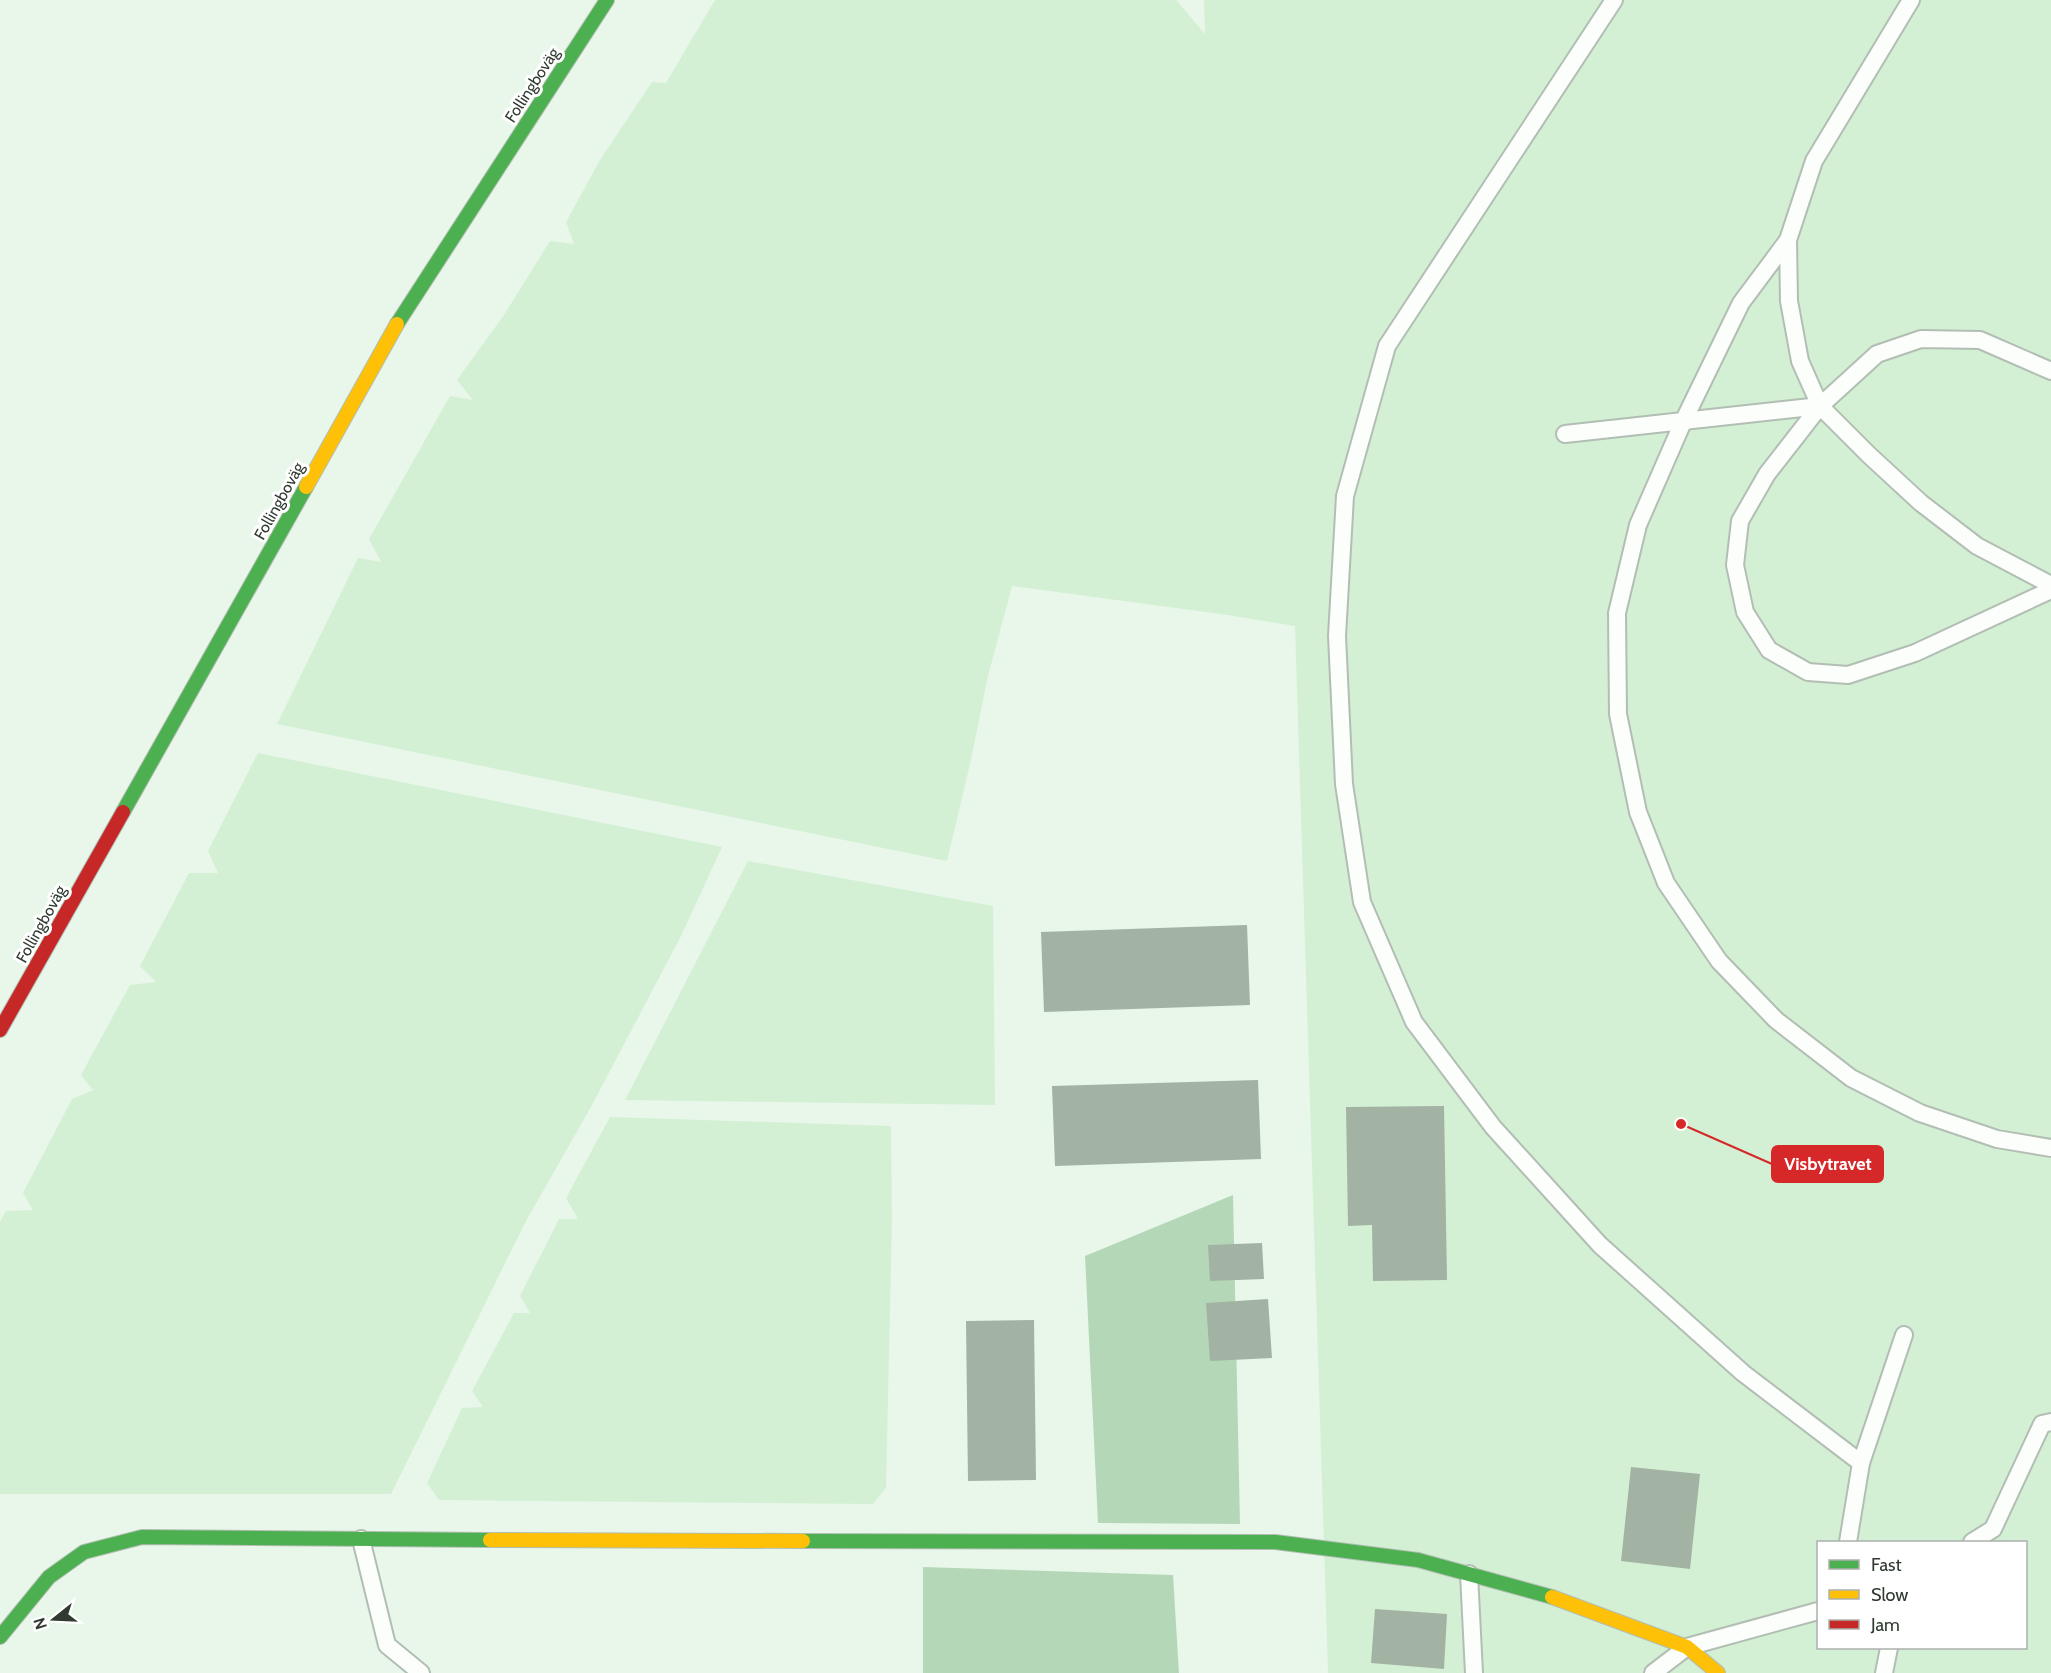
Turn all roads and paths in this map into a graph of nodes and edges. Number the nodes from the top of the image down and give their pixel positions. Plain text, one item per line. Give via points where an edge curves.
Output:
1 (607, 0) edge
2 (1614, 0) edge
3 (1911, 0) edge
4 (1788, 240) junction
5 (2051, 371) edge
6 (1820, 406) junction
7 (1683, 422) junction
8 (1565, 434) dead end
9 (2051, 585) edge
10 (2051, 591) edge
11 (0, 1030) edge
12 (2051, 1148) edge
13 (1904, 1335) dead end
14 (2051, 1422) edge
15 (1861, 1463) junction
16 (361, 1539) junction
17 (1848, 1541) edge
18 (1974, 1541) edge
19 (1469, 1574) junction
20 (1817, 1611) edge
21 (0, 1637) edge
22 (1687, 1647) junction
23 (1889, 1649) edge
24 (421, 1673) edge
25 (1474, 1673) edge
26 (1653, 1673) edge
27 (1718, 1673) edge
28 (1884, 1673) edge

1 - 11 street, Follingboväg via 404,314
2 - 15 lane via 1387,346 1345,496 1338,647 1344,784 1362,902 1414,1022 1493,1127 1600,1245 1743,1373
3 - 4 lane via 1814,161
4 - 6 lane via 1789,301 1800,361
4 - 7 lane via 1741,303
5 - 6 lane via 1980,340 1921,339 1877,354
6 - 7 lane
6 - 9 lane via 1921,503 1977,546
6 - 10 lane via 1767,474 1740,521 1735,565 1745,612 1769,650 1809,672 1848,675 1915,653
7 - 8 lane
7 - 12 lane via 1638,525 1617,613 1618,714 1638,812 1666,883 1719,961 1776,1020 1851,1077 1920,1113 1997,1139
13 - 15 lane
14 - 18 lane via 2043,1424 1993,1529
15 - 17 lane
16 - 19 street via 1275,1542 1418,1560
16 - 21 street via 142,1537 84,1552 49,1577
16 - 24 lane via 387,1645
19 - 22 street via 1568,1601
19 - 25 lane
20 - 22 lane
22 - 26 lane
22 - 27 street
23 - 28 lane

